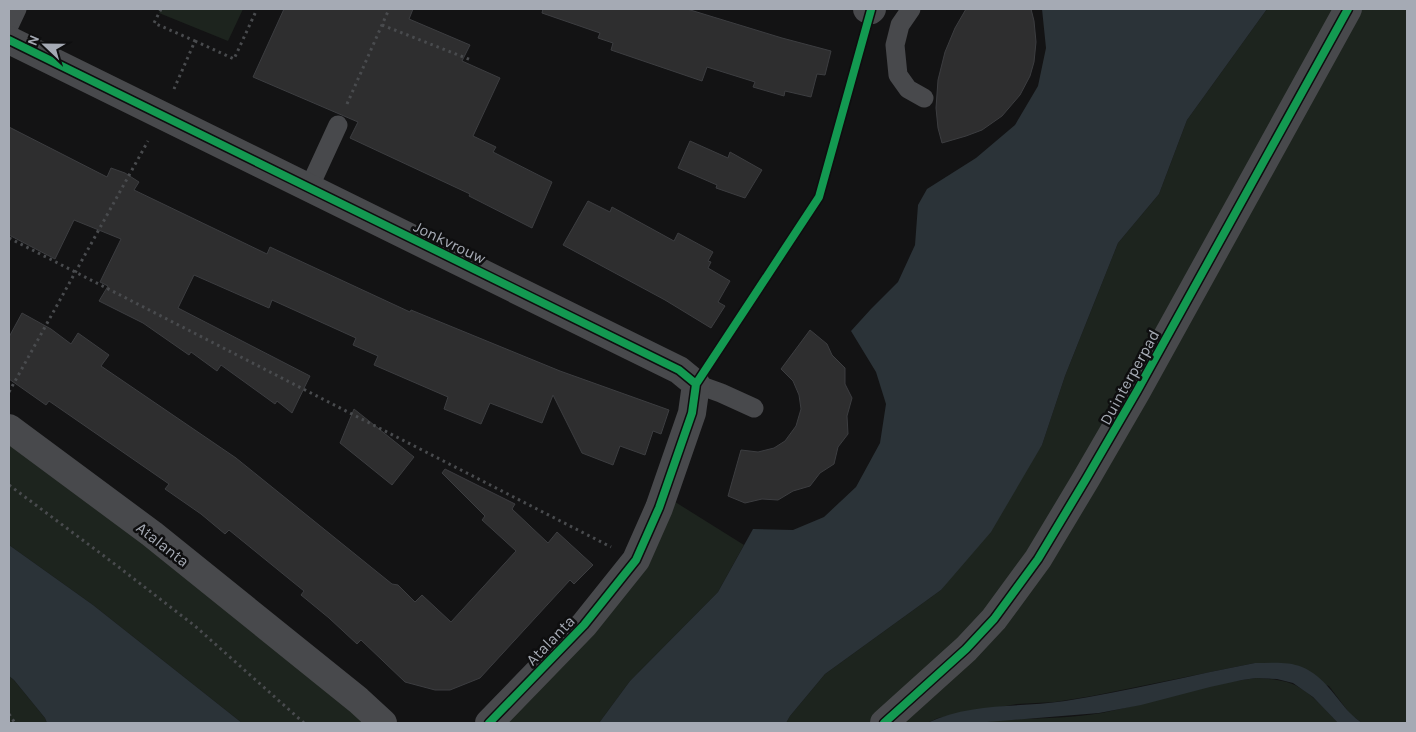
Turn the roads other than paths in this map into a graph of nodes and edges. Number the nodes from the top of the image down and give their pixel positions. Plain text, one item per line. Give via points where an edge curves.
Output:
1 (17, 9) edge
2 (870, 9) edge
3 (911, 9) edge
4 (1348, 9) edge
5 (900, 25) junction
6 (9, 26) edge
7 (9, 40) edge
8 (924, 98) dead end
9 (338, 126) road end
10 (309, 188) junction
11 (696, 384) junction
12 (754, 408) dead end
13 (9, 428) edge
14 (383, 723) edge
15 (489, 723) edge
16 (884, 723) edge

1 - 6 lane
2 - 5 lane
3 - 5 lane
4 - 16 street, Duinterperpad via 1137,391 1038,559 994,619 966,649
5 - 8 lane via 895,45 898,75 908,89
7 - 10 street, Jonkvrouw
9 - 10 lane
10 - 11 street, Jonkvrouw via 679,370
11 - 12 lane
11 - 15 street, Atalanta via 692,413 659,508 631,566 584,625
13 - 14 street, Atalanta via 152,534

